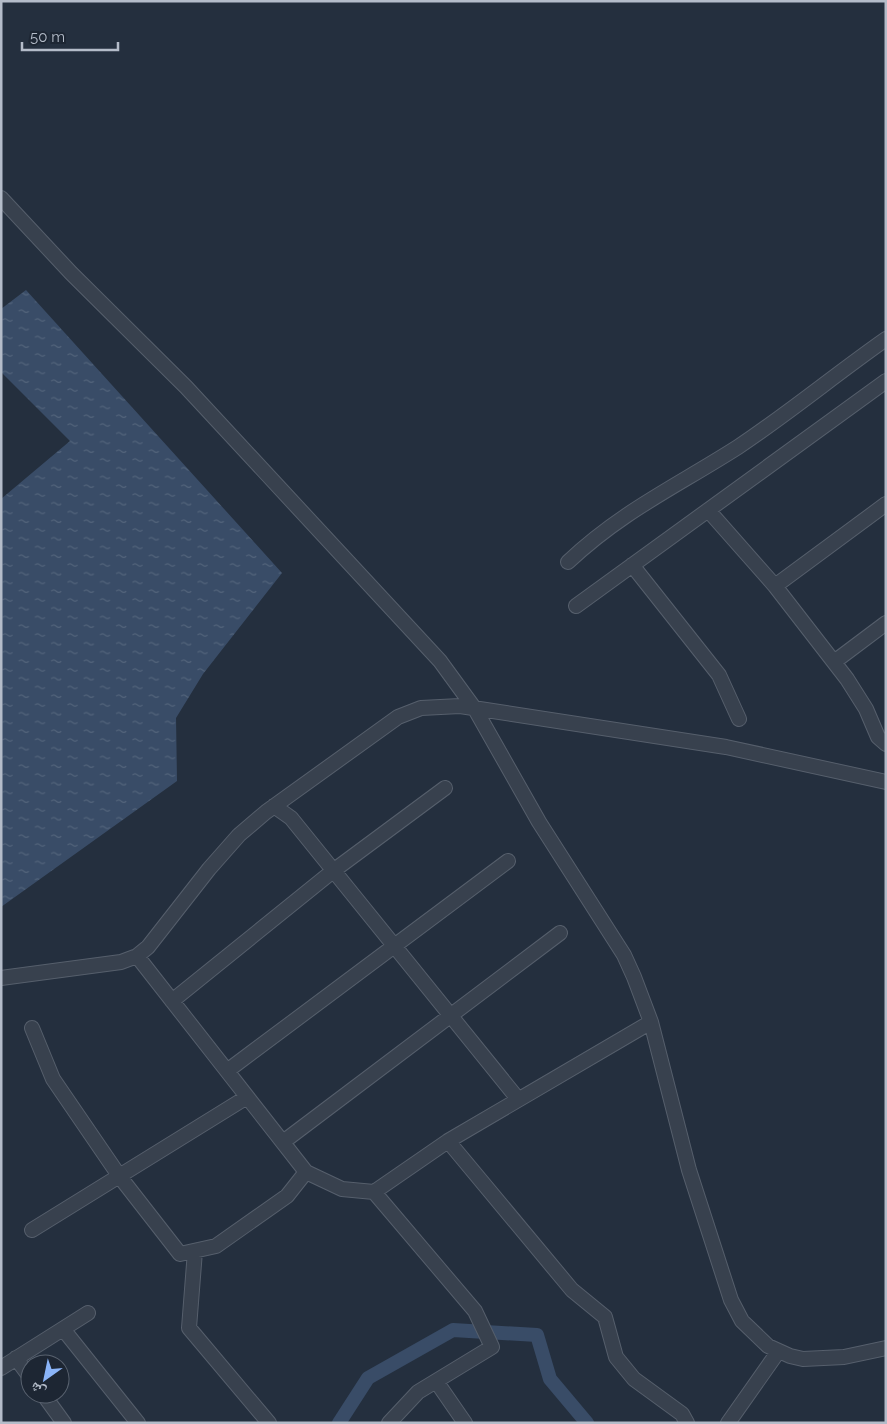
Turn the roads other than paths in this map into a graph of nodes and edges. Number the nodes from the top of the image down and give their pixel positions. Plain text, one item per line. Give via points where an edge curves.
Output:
1 (1, 198) edge
2 (886, 339) edge
3 (886, 381) edge
4 (886, 504) edge
5 (708, 510) junction
6 (568, 562) dead end
7 (632, 565) junction
8 (775, 586) junction
9 (576, 606) dead end
10 (886, 623) edge
11 (834, 662) junction
12 (475, 709) junction
13 (739, 719) dead end
14 (886, 744) edge
15 (886, 782) edge
16 (445, 788) dead end
17 (274, 806) junction
18 (508, 862) dead end
19 (333, 871) junction
20 (560, 934) dead end
21 (395, 947) junction
22 (137, 956) junction
23 (1, 978) edge
24 (172, 1001) junction
25 (450, 1015) junction
26 (651, 1022) junction
27 (32, 1028) dead end
28 (227, 1071) junction
29 (247, 1097) junction
30 (518, 1100) junction
31 (448, 1141) junction
32 (282, 1142) junction
33 (306, 1172) junction
34 (120, 1177) junction
35 (374, 1192) junction
36 (32, 1230) dead end
37 (195, 1251) junction
38 (88, 1313) dead end
39 (63, 1329) junction
40 (886, 1348) edge
41 (778, 1352) junction
42 (16, 1358) junction
43 (20, 1363) edge
44 (1, 1368) edge
45 (436, 1381) junction
46 (50, 1404) edge
47 (727, 1422) edge
48 (64, 1423) edge
49 (138, 1423) edge
50 (269, 1423) edge
51 (388, 1423) edge
52 (465, 1423) edge
53 (687, 1423) edge

1 - 12 street via 206,409 440,662
2 - 6 street via 773,423 622,516
3 - 5 street
4 - 8 street
5 - 7 street
5 - 8 street
7 - 9 street
7 - 13 street via 719,675
8 - 11 street
10 - 11 street
11 - 14 street via 857,693 878,737
12 - 15 street via 713,744
12 - 17 street via 433,706 398,717
12 - 26 street via 539,822 624,955
16 - 19 street
17 - 19 street via 291,818
17 - 22 street via 224,852
18 - 21 street
19 - 21 street
19 - 24 street
20 - 25 street
21 - 25 street
21 - 28 street
22 - 23 street via 121,962
22 - 24 street
24 - 28 street
25 - 30 street
25 - 32 street
26 - 30 street
26 - 41 street via 686,1161 731,1300 749,1331
27 - 34 street via 53,1079
28 - 29 street
29 - 32 street
29 - 34 street
30 - 31 street
31 - 35 street
31 - 53 street via 572,1290 605,1317 616,1357 634,1379 682,1414
32 - 33 street
33 - 35 street via 342,1189
33 - 37 street via 288,1196 216,1246
34 - 36 street
34 - 37 street via 180,1254
35 - 45 street via 475,1311 492,1347
37 - 50 street via 189,1328
38 - 39 street
39 - 42 street
39 - 49 street
40 - 41 street via 822,1360
41 - 47 street
42 - 43 street
42 - 44 street
45 - 51 street via 418,1392
45 - 52 street
46 - 48 street

